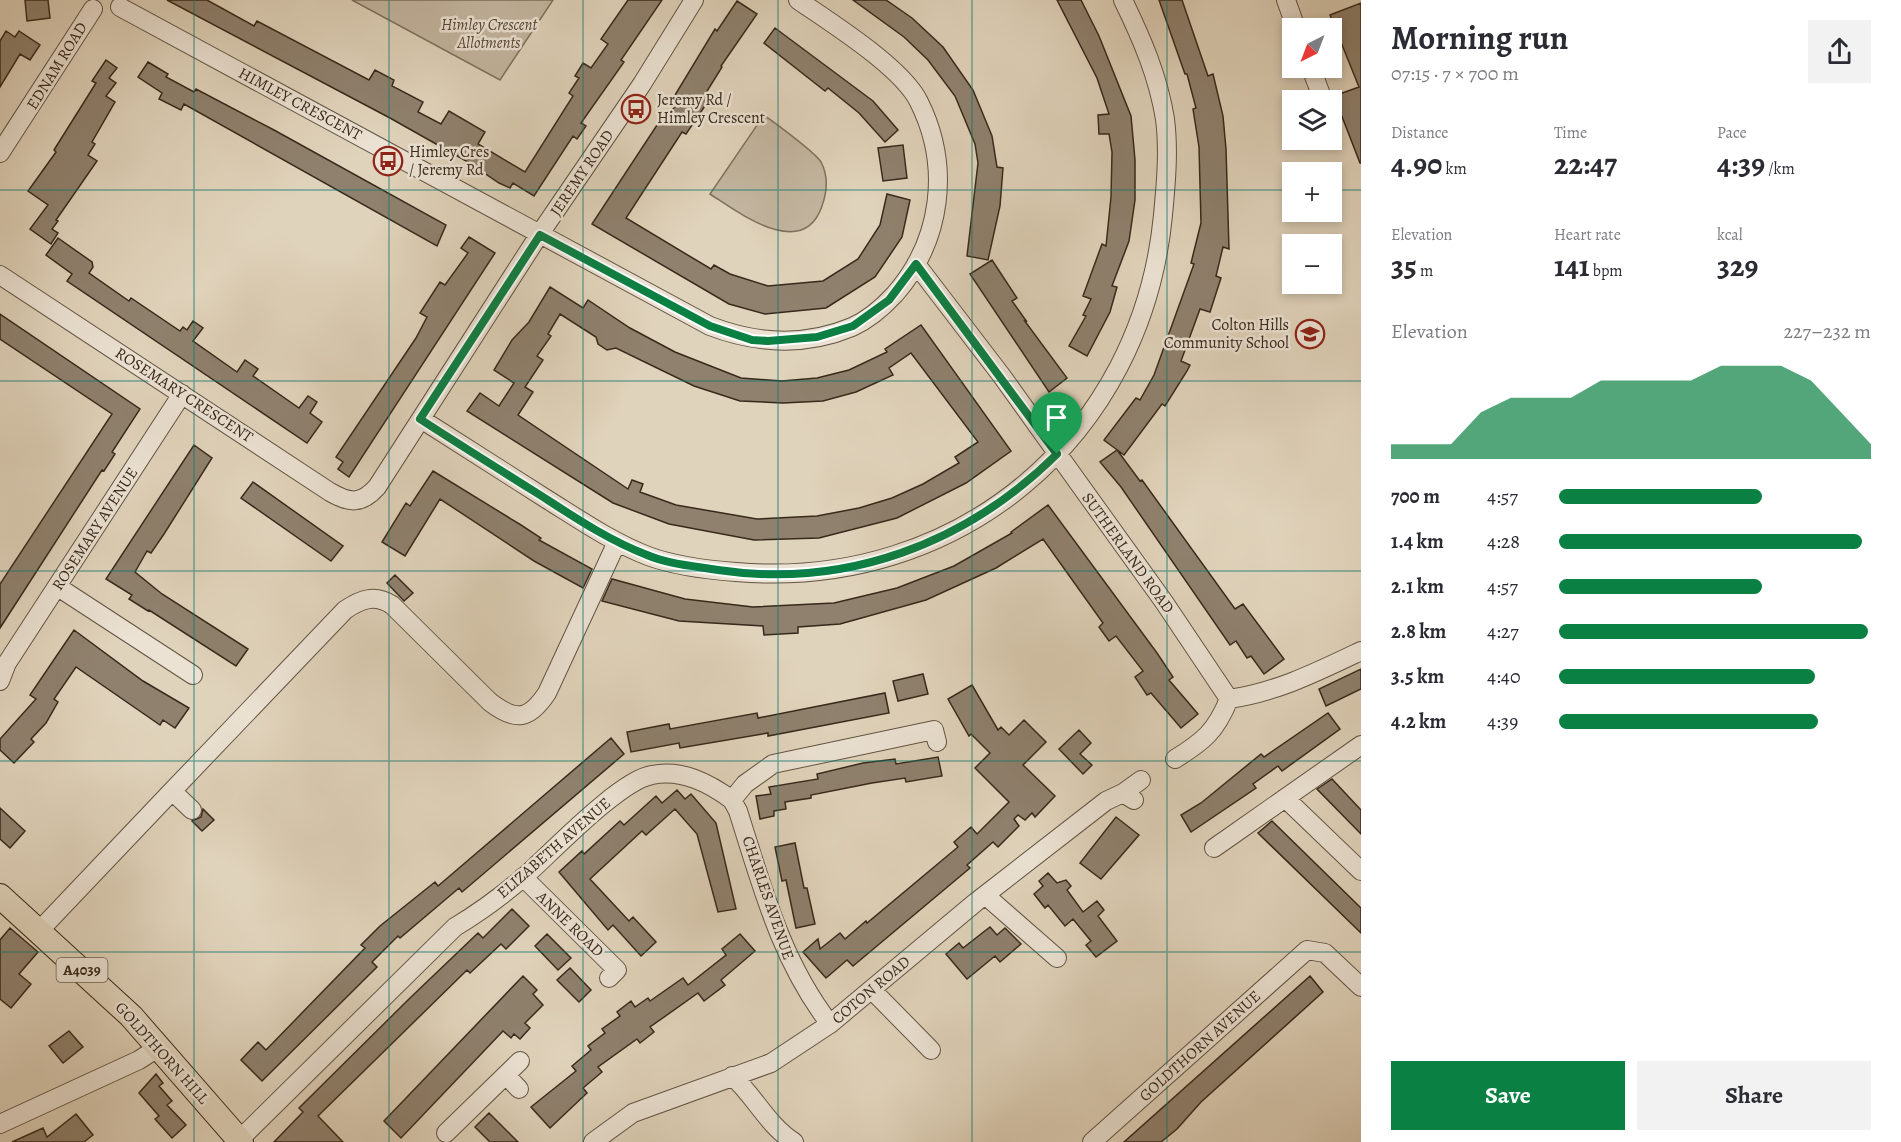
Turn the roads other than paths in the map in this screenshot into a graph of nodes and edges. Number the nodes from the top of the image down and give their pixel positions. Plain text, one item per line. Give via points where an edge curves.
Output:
1 (694, 0) edge
2 (798, 0) edge
3 (1123, 0) edge
4 (1286, 0) edge
5 (90, 4) edge
6 (122, 4) edge
7 (1292, 18) edge
8 (0, 153) edge
9 (540, 235) junction
10 (916, 264) junction
11 (0, 276) edge
12 (182, 394) junction
13 (420, 419) junction
14 (1057, 454) junction
15 (370, 495) joint
16 (617, 542) junction
17 (58, 586) junction
18 (1361, 651) edge
19 (193, 675) dead end
20 (0, 681) edge
21 (1229, 699) junction
22 (935, 730) dead end
23 (1361, 745) edge
24 (1175, 759) dead end
25 (1141, 780) dead end
26 (172, 791) junction
27 (1285, 798) junction
28 (732, 800) junction
29 (192, 810) dead end
30 (1214, 848) dead end
31 (1361, 871) edge
32 (523, 878) junction
33 (985, 895) junction
34 (0, 896) edge
35 (38, 932) junction
36 (1057, 958) dead end
37 (617, 970) dead end
38 (1361, 987) edge
39 (872, 990) junction
40 (830, 1024) junction
41 (159, 1047) junction
42 (931, 1050) dead end
43 (520, 1061) dead end
44 (506, 1075) junction
45 (732, 1076) junction
46 (519, 1089) dead end
47 (0, 1124) edge
48 (446, 1139) edge
49 (240, 1141) edge
50 (593, 1142) edge
51 (794, 1142) edge
52 (1092, 1142) edge

1 - 9 street, JEREMY ROAD
2 - 10 street, HIMLEY CRESCENT via 897,74 918,100 936,151 938,193 936,215
3 - 14 street via 1152,63 1165,122 1166,182 1160,248 1151,285 1124,357 1096,405
4 - 7 street
5 - 6 street, EDNAM ROAD via 109,13
5 - 8 street, EDNAM ROAD
6 - 9 street, HIMLEY CRESCENT
9 - 10 street, HIMLEY CRESCENT via 710,326 752,340 817,337 853,326 889,300
9 - 13 street, JEREMY ROAD
10 - 14 street, SUTHERLAND ROAD
11 - 12 street, ROSEMARY CRESCENT
12 - 15 street, ROSEMARY CRESCENT via 343,499 357,501
12 - 17 street, ROSEMARY AVENUE
13 - 15 street, JEREMY ROAD
13 - 16 street
14 - 16 street via 999,504 960,528 918,548 851,567 800,575 735,572 649,556
14 - 21 street, SUTHERLAND ROAD
16 - 26 street via 535,711 526,716 509,714 490,702 392,605 383,599 363,600 345,610
17 - 19 street
17 - 20 street, ROSEMARY AVENUE via 7,663
18 - 21 street via 1291,685
21 - 24 street via 1214,730
22 - 28 street via 773,764 745,784
23 - 27 street
25 - 33 street, COTON ROAD via 1128,796 1106,801
26 - 29 street
26 - 35 street
27 - 30 street
27 - 31 street
28 - 32 street, ELIZABETH AVENUE via 702,781 679,774 637,779
28 - 40 street, CHARLES AVENUE via 783,947 799,980
32 - 37 street, ANNE ROAD
32 - 49 street, ELIZABETH AVENUE via 455,927
33 - 36 street
33 - 39 street, COTON ROAD
34 - 35 main road, GOLDTHORN HILL / A4039
35 - 41 main road, GOLDTHORN HILL / A4039 via 99,984
38 - 52 street, GOLDTHORN AVENUE via 1325,953 1307,950
39 - 40 street, COTON ROAD
39 - 42 street
40 - 45 street, COTON ROAD via 771,1063
41 - 47 street
41 - 49 main road, GOLDTHORN HILL / A4039
43 - 44 street
44 - 46 street
44 - 48 street
45 - 50 street, COTON ROAD via 633,1113
45 - 51 street via 776,1129

